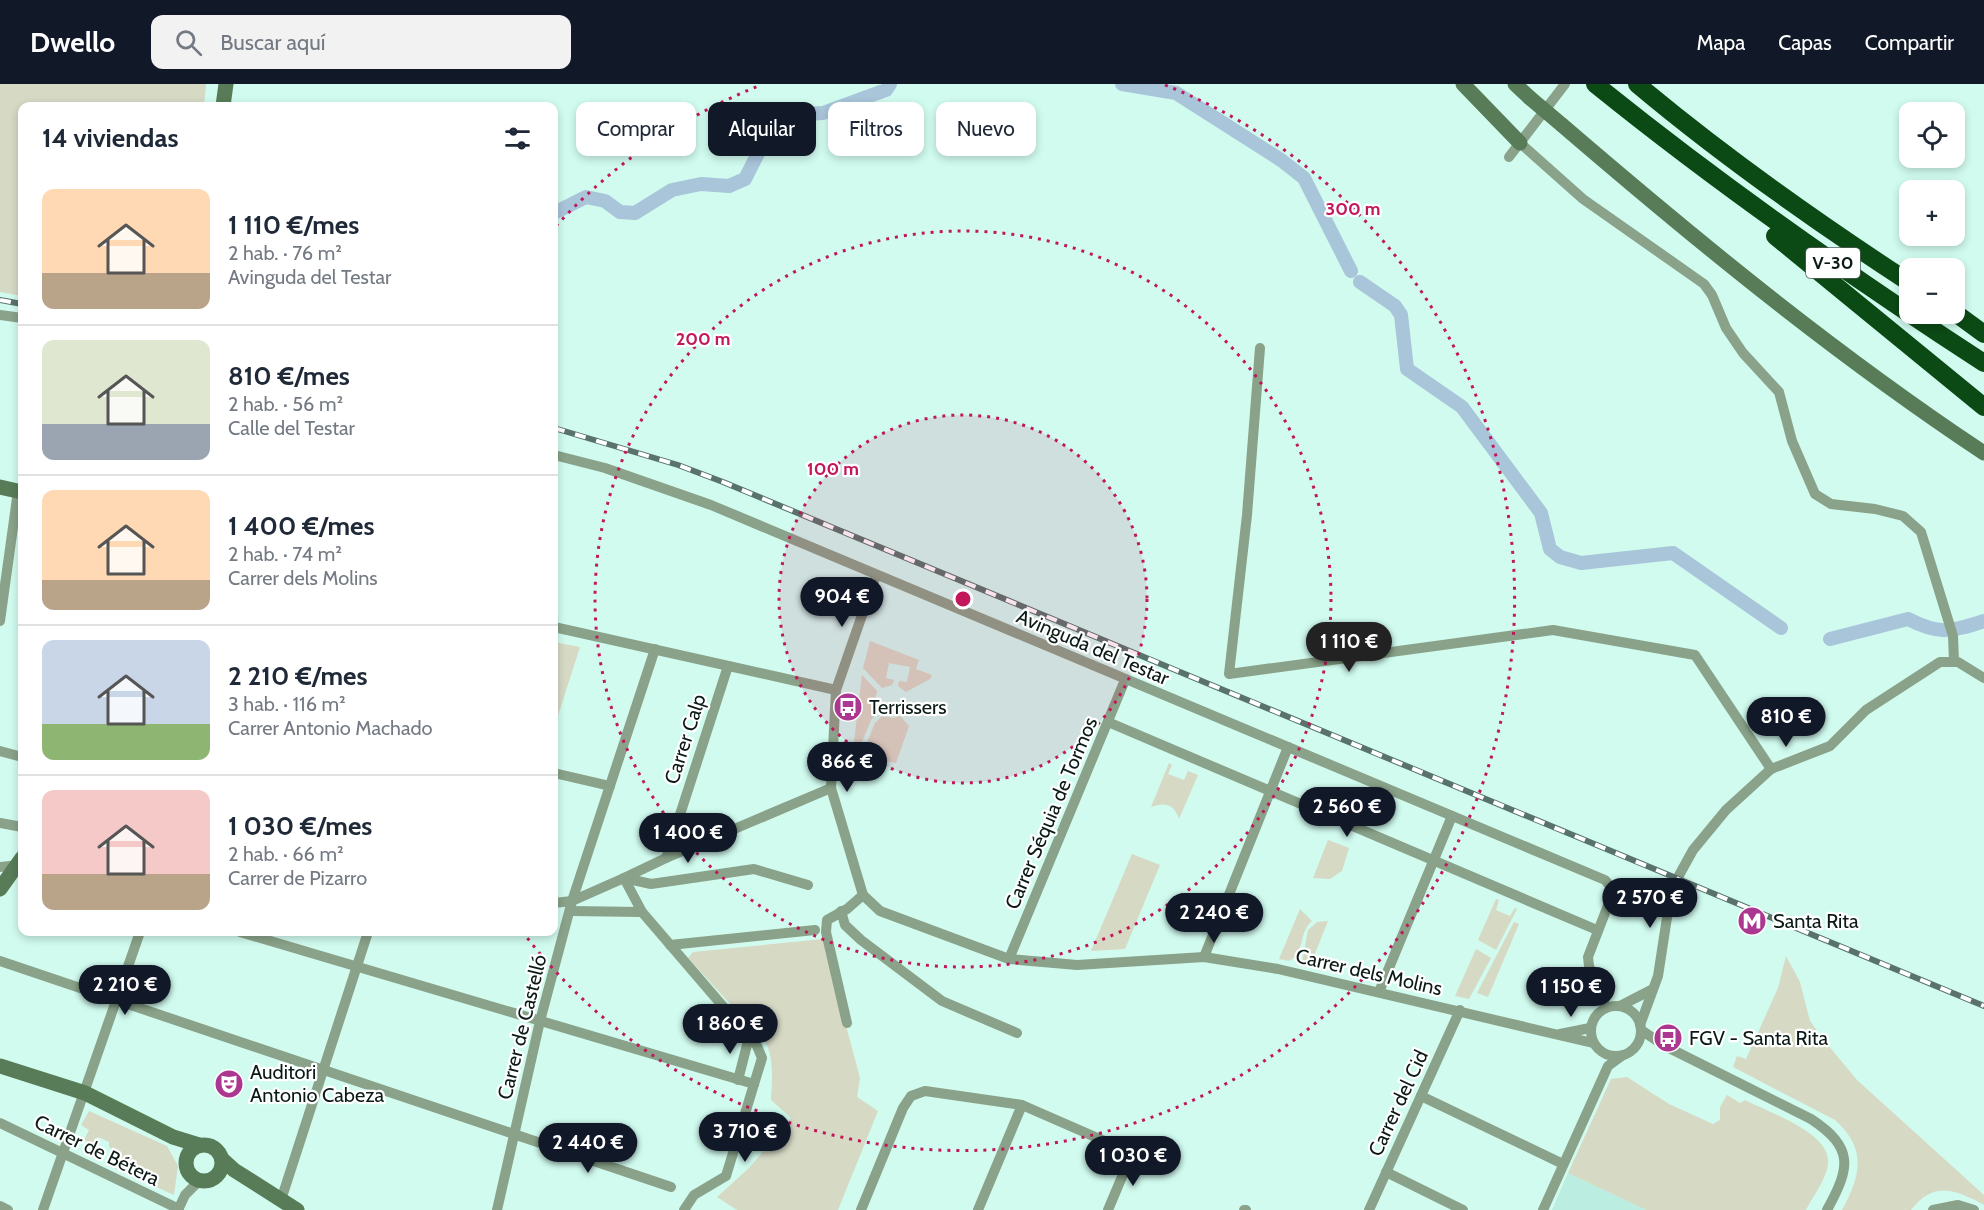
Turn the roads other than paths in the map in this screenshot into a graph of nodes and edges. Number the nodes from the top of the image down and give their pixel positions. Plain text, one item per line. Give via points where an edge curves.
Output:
1 (226, 84) edge
2 (1463, 84) edge
3 (1515, 84) edge
4 (1565, 84) edge
5 (1595, 84) edge
6 (1636, 84) edge
7 (224, 102) edge
8 (1520, 143) junction
9 (1509, 157) dead end
10 (1686, 158) junction
11 (1899, 276) edge
12 (0, 315) edge
13 (18, 317) edge
14 (1965, 317) edge
15 (1965, 319) edge
16 (1984, 326) edge
17 (1984, 334) edge
18 (1260, 348) dead end
19 (1984, 363) edge
20 (1984, 407) edge
21 (1984, 453) edge
22 (558, 456) edge
23 (0, 486) edge
24 (18, 490) edge
25 (18, 500) edge
26 (4, 563) edge
27 (876, 575) junction
28 (0, 621) edge
29 (558, 628) edge
30 (655, 650) junction
31 (1954, 661) junction
32 (728, 666) junction
33 (1984, 678) edge
34 (1125, 680) junction
35 (836, 690) junction
36 (1108, 722) junction
37 (1288, 747) junction
38 (0, 751) edge
39 (18, 756) edge
40 (1771, 769) junction
41 (558, 774) edge
42 (610, 786) junction
43 (831, 788) junction
44 (1270, 790) junction
45 (1452, 816) junction
46 (0, 824) edge
47 (18, 826) edge
48 (666, 858) junction
49 (1434, 859) junction
50 (18, 864) edge
51 (0, 867) edge
52 (18, 867) edge
53 (624, 878) junction
54 (808, 885) dead end
55 (0, 889) edge
56 (863, 895) junction
57 (558, 904) edge
58 (571, 906) junction
59 (642, 912) junction
60 (841, 912) junction
61 (815, 930) dead end
62 (1597, 930) junction
63 (139, 936) edge
64 (254, 936) edge
65 (367, 936) edge
66 (670, 945) junction
67 (1204, 957) junction
68 (1009, 959) junction
69 (0, 961) edge
70 (356, 966) junction
71 (1651, 990) junction
72 (1379, 992) junction
73 (116, 1000) junction
74 (1620, 1006) junction
75 (1606, 1007) junction
76 (1460, 1010) junction
77 (540, 1021) junction
78 (847, 1023) dead end
79 (1641, 1027) junction
80 (1590, 1028) junction
81 (1017, 1032) dead end
82 (1557, 1035) junction
83 (749, 1038) junction
84 (1593, 1043) junction
85 (1637, 1045) junction
86 (1665, 1046) junction
87 (1623, 1055) junction
88 (0, 1066) edge
89 (324, 1070) junction
90 (738, 1080) junction
91 (754, 1084) junction
92 (85, 1093) junction
93 (1421, 1096) junction
94 (1022, 1105) junction
95 (0, 1123) edge
96 (514, 1134) junction
97 (172, 1137) junction
98 (199, 1145) junction
99 (63, 1153) junction
100 (222, 1159) junction
101 (186, 1160) junction
102 (1563, 1164) junction
103 (1386, 1172) junction
104 (216, 1177) junction
105 (200, 1180) junction
106 (671, 1187) dead end
107 (281, 1200) junction
108 (0, 1206) edge
109 (179, 1209) edge
110 (8, 1210) edge
111 (43, 1210) edge
112 (295, 1210) edge
113 (497, 1210) edge
114 (684, 1210) edge
115 (861, 1210) edge
116 (978, 1210) edge
117 (1108, 1210) edge
118 (1369, 1210) edge
119 (1463, 1210) edge
120 (1543, 1210) edge
121 (1827, 1210) edge
122 (1933, 1210) edge
123 (1974, 1210) edge

1 - 7 street
2 - 8 street
3 - 21 street, bridge via 1663,212 1864,371
4 - 8 street
5 - 10 highway, V-30
6 - 11 highway, V-30 via 1703,140
8 - 9 street
8 - 31 street via 1583,199 1704,284 1743,353 1779,392 1792,441 1815,494 1831,504 1903,516 1921,532 1952,632
10 - 19 highway, V-30 via 1798,239
10 - 20 highway via 1750,216
12 - 13 street
14 - 16 highway
15 - 17 highway
18 - 40 street via 1229,674 1553,630 1695,655
22 - 27 street, Avinguda del Testar via 711,505
23 - 24 street
25 - 26 street
26 - 28 street
27 - 34 street, Avinguda del Testar
27 - 35 street
29 - 30 street
30 - 32 street
30 - 42 street, Carrer de Castelló
31 - 33 street
31 - 40 street via 1940,662 1866,710 1830,746
32 - 35 street
32 - 48 street, Carrer Calp
34 - 36 street, Carrer Séquia de Tormos
34 - 37 street, Avinguda del Testar
35 - 43 street
36 - 44 street
36 - 68 street, Carrer Séquia de Tormos
37 - 44 street
37 - 45 street, Avinguda del Testar
38 - 39 street
40 - 71 street via 1713,826 1693,850 1677,879 1670,898 1658,976
41 - 42 street
42 - 58 street, Carrer de Castelló
43 - 48 street
43 - 56 street
44 - 49 street
44 - 67 street
45 - 49 street
45 - 62 street, Avinguda del Testar via 1605,879 1612,895
46 - 47 street
48 - 53 street
49 - 62 street
49 - 72 street
50 - 51 street
52 - 55 street
53 - 54 street via 651,884 754,869
53 - 58 street
53 - 59 street
56 - 60 street
56 - 68 street, Carrer dels Molins via 880,911 902,921
57 - 58 street
58 - 59 street
58 - 77 street, Carrer de Castelló
59 - 66 street
60 - 78 street via 826,920 826,932
60 - 81 street via 845,925 861,940 942,1001
61 - 66 street
62 - 75 street via 1589,966
63 - 73 street
64 - 70 street
65 - 70 street
66 - 83 street
67 - 68 street, Carrer dels Molins via 1077,965
67 - 72 street, Carrer dels Molins
69 - 73 street
70 - 77 street
70 - 89 street
71 - 74 street
71 - 79 street
72 - 76 street, Carrer dels Molins
73 - 89 street
73 - 92 street
74 - 75 street
74 - 79 street via 1633,1012
75 - 80 street via 1596,1015
76 - 82 street, Carrer dels Molins
76 - 93 street, Carrer del Cid
77 - 90 street
77 - 96 street, Carrer de Castelló
79 - 85 street
79 - 86 street
80 - 82 street, Carrer dels Molins
80 - 84 street
82 - 84 street, Carrer dels Molins
83 - 90 street
83 - 91 street via 762,1058
84 - 87 street via 1601,1052
85 - 86 street
85 - 87 street
86 - 121 street via 1831,1132 1843,1154 1843,1180
87 - 102 street via 1608,1066
88 - 92 street
89 - 96 street
89 - 107 street
90 - 91 street
91 - 114 street via 726,1176 694,1195
92 - 97 street
92 - 99 street
93 - 102 street
93 - 103 street, Carrer del Cid
94 - 115 street via 925,1091 911,1096
94 - 116 street
94 - 117 street via 1131,1153
95 - 99 street, Carrer de Bétera
96 - 106 street
96 - 113 street, Carrer de Castelló
97 - 98 street
97 - 101 street
98 - 100 street via 217,1150
98 - 101 street
99 - 109 street, Carrer de Bétera
99 - 111 street
100 - 104 street
100 - 107 street
101 - 105 street via 187,1169
102 - 120 street
103 - 118 street, Carrer del Cid
103 - 119 street
104 - 105 street
104 - 112 street via 229,1179
105 - 109 street via 185,1195
107 - 112 street
108 - 110 street
122 - 123 street via 1958,1205

